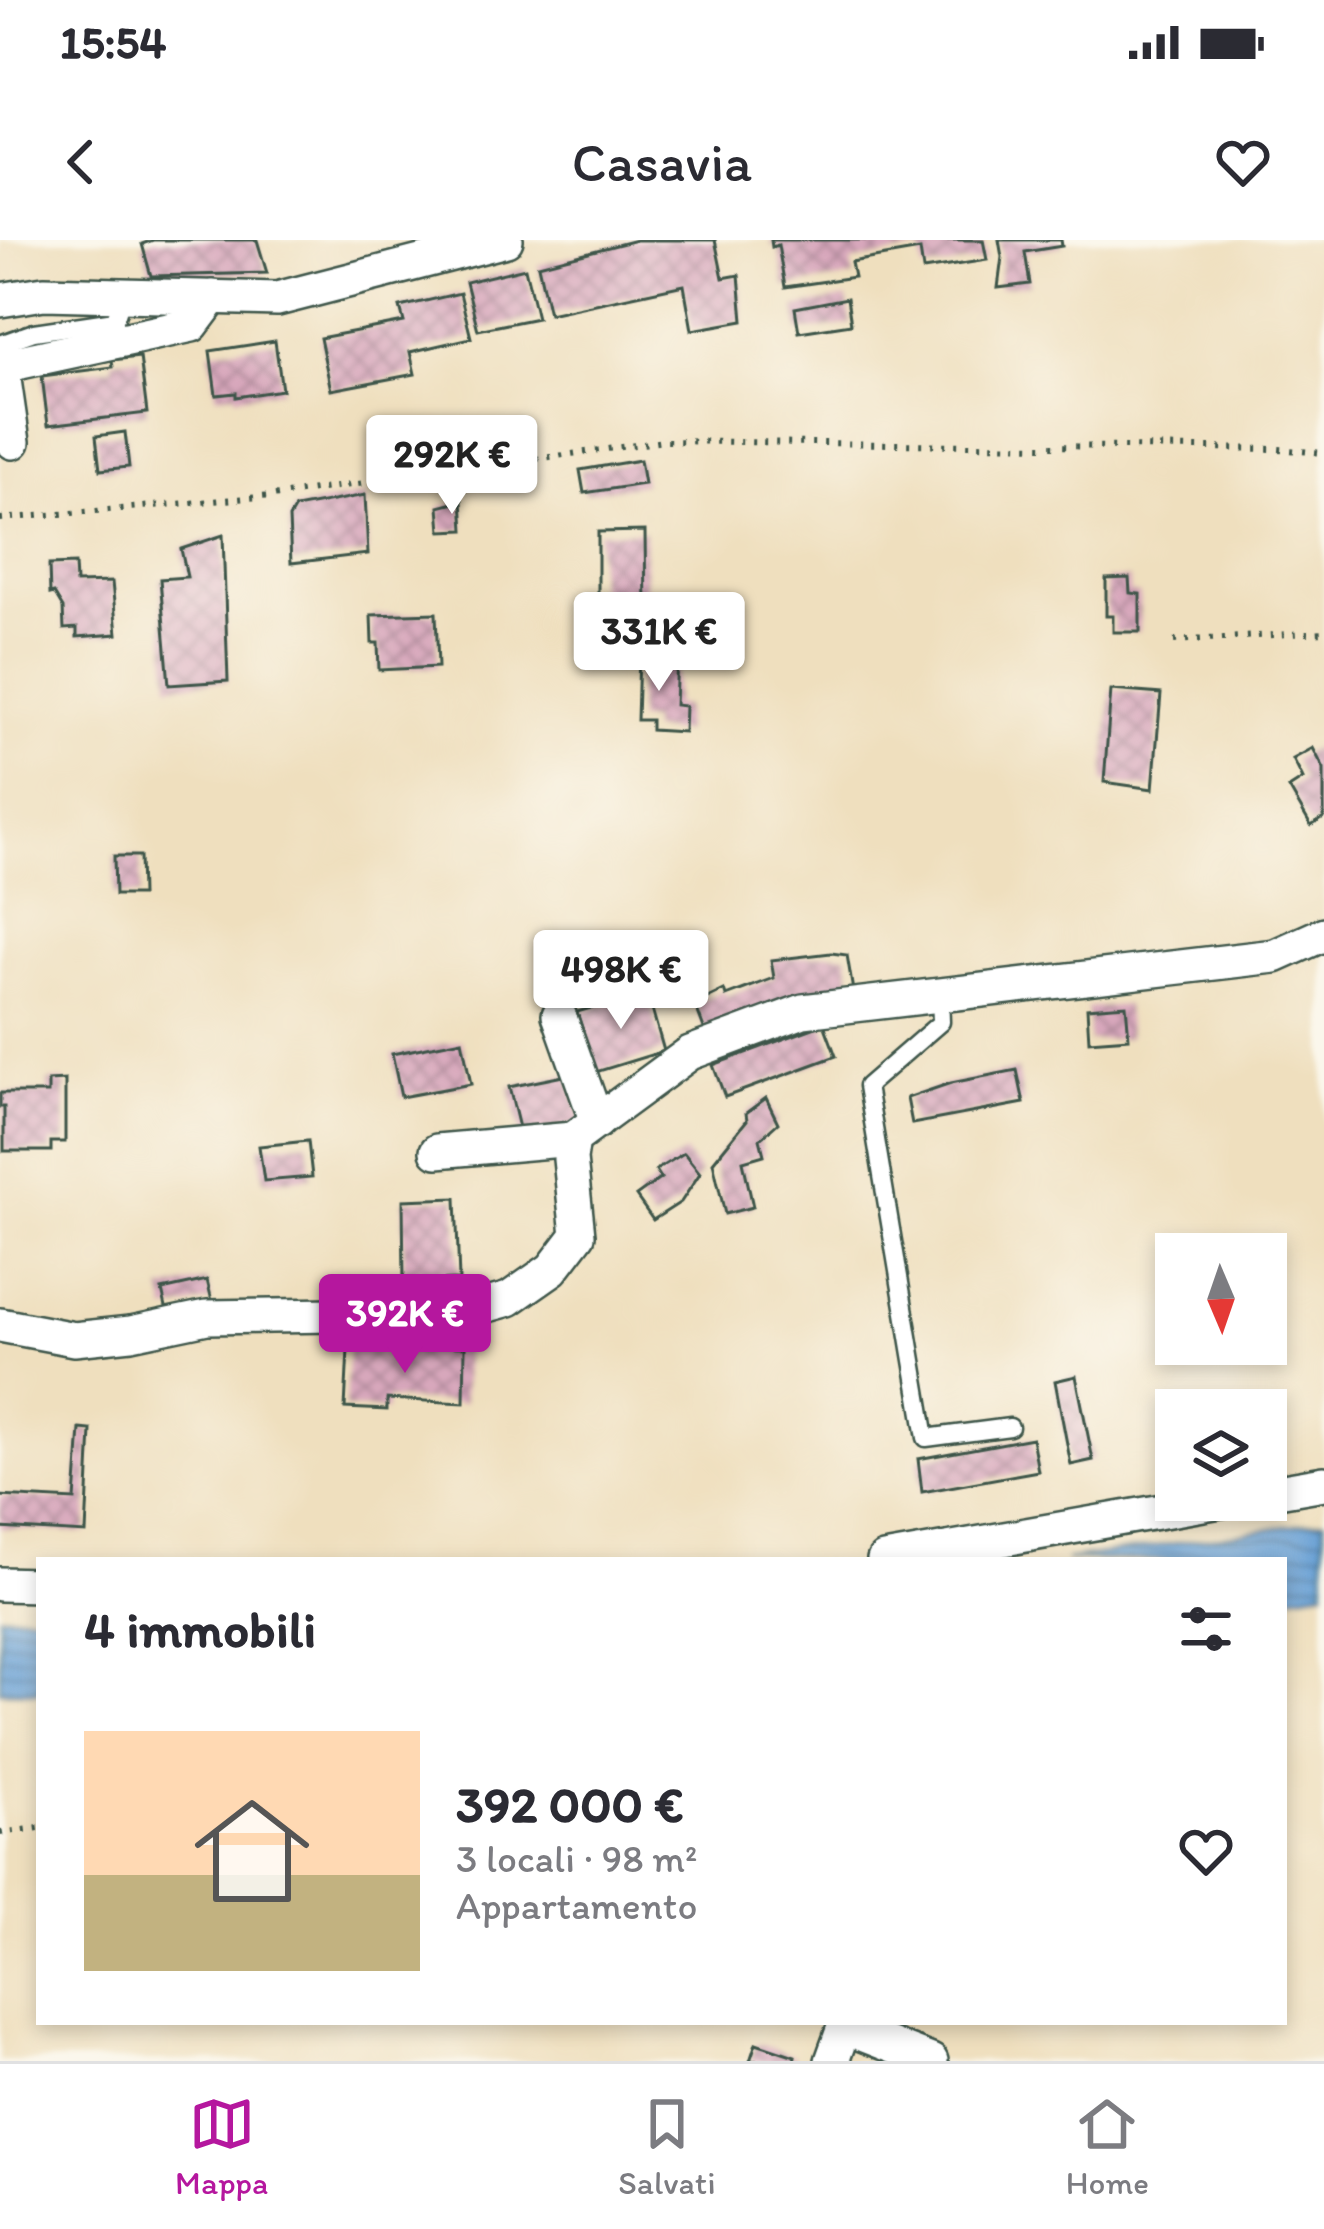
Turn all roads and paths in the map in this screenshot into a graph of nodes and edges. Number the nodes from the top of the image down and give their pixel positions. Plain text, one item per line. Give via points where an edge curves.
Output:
1 (506, 240) edge
2 (123, 295) junction
3 (213, 297) junction
4 (0, 300) edge
5 (0, 344) edge
6 (13, 442) dead end
7 (1324, 453) edge
8 (0, 519) edge
9 (1324, 632) edge
10 (1174, 641) dead end
11 (1324, 934) edge
12 (940, 996) junction
13 (559, 1015) dead end
14 (585, 1130) junction
15 (436, 1151) dead end
16 (0, 1324) edge
17 (1010, 1426) dead end
18 (1324, 1483) edge
19 (1287, 1489) edge
20 (1155, 1512) edge
21 (901, 1557) edge
22 (0, 1584) edge
23 (36, 1585) edge
24 (36, 1828) edge
25 (0, 1833) edge
26 (845, 2025) edge
27 (847, 2025) edge
28 (832, 2061) edge
29 (931, 2061) edge

1 - 3 street via 278,299
2 - 3 street
2 - 4 street
2 - 5 lane via 115,320
3 - 6 street via 192,326 2,366
7 - 8 path via 664,440 272,496
9 - 10 path
11 - 12 street via 1275,956
12 - 14 street via 803,1011 690,1053
12 - 17 lane via 941,1022 867,1086 926,1438
13 - 14 street
14 - 15 street
14 - 16 street via 570,1160 578,1235 552,1269 509,1299 459,1312 207,1317 74,1339
18 - 19 street
20 - 21 street
22 - 23 street
24 - 25 path
26 - 28 street
27 - 29 street

